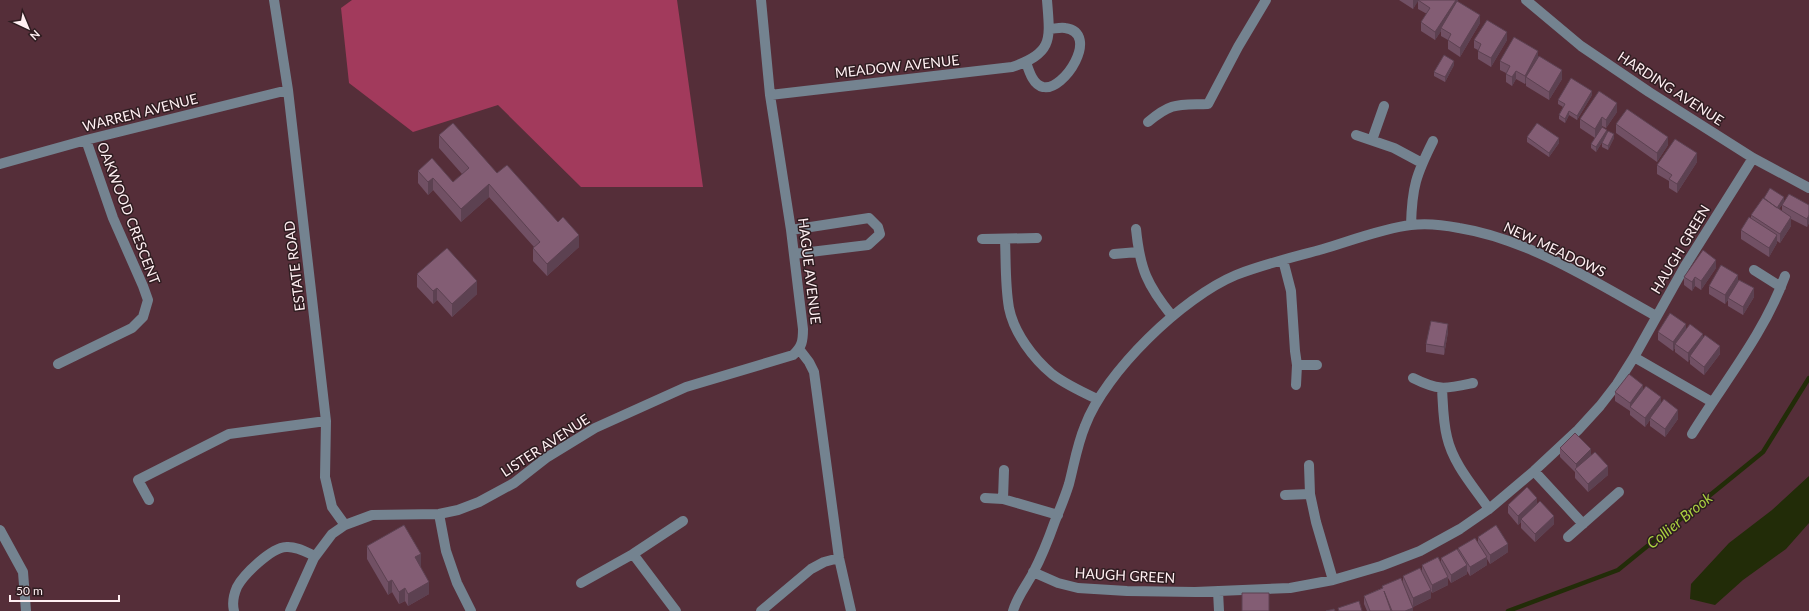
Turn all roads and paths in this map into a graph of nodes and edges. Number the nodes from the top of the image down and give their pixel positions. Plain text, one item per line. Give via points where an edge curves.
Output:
1 (274, 0) edge
2 (760, 0) edge
3 (1047, 0) edge
4 (1266, 0) edge
5 (1526, 0) edge
6 (1050, 29) junction
7 (1026, 62) junction
8 (288, 90) junction
9 (770, 95) junction
10 (1384, 106) dead end
11 (1148, 122) dead end
12 (1356, 135) dead end
13 (86, 140) junction
14 (1372, 140) junction
15 (1434, 141) dead end
16 (1753, 158) junction
17 (1422, 163) junction
18 (0, 164) edge
19 (1809, 188) edge
20 (1411, 225) junction
21 (1136, 229) dead end
22 (791, 230) junction
23 (1005, 238) junction
24 (1037, 238) dead end
25 (982, 239) dead end
26 (1138, 252) junction
27 (794, 254) junction
28 (1114, 254) dead end
29 (1283, 260) junction
30 (1754, 270) dead end
31 (1785, 276) dead end
32 (1781, 287) junction
33 (1172, 316) junction
34 (1656, 316) junction
35 (799, 349) junction
36 (1634, 357) junction
37 (58, 364) dead end
38 (1297, 365) junction
39 (1317, 365) dead end
40 (1413, 378) dead end
41 (1473, 383) dead end
42 (1296, 385) dead end
43 (1442, 388) junction
44 (1097, 399) junction
45 (1712, 402) junction
46 (326, 421) junction
47 (1692, 434) dead end
48 (1309, 465) dead end
49 (1004, 470) dead end
50 (1534, 471) junction
51 (1619, 492) dead end
52 (1310, 494) junction
53 (1285, 495) dead end
54 (985, 498) dead end
55 (1003, 499) junction
56 (149, 500) dead end
57 (1489, 509) junction
58 (439, 514) junction
59 (1058, 515) junction
60 (683, 521) dead end
61 (345, 524) junction
62 (1583, 524) junction
63 (0, 530) edge
64 (1568, 537) dead end
65 (633, 554) junction
66 (315, 556) junction
67 (839, 558) junction
68 (1033, 572) junction
69 (1333, 580) junction
70 (581, 583) dead end
71 (1218, 591) junction
72 (26, 611) edge
73 (234, 611) edge
74 (290, 611) edge
75 (471, 611) edge
76 (676, 611) edge
77 (760, 611) edge
78 (851, 611) edge
79 (1013, 611) edge
80 (1219, 611) edge

1 - 8 street, ESTATE ROAD
2 - 9 street, HAGUE AVENUE
3 - 6 street, MEADOW AVENUE
4 - 11 street via 1208,104 1175,105 1163,110
5 - 16 street, HARDING AVENUE via 1581,46
6 - 7 street, MEADOW AVENUE via 1043,50 1036,58
6 - 7 street via 1065,28 1079,37 1081,45 1073,66 1060,81 1043,87 1036,83
7 - 9 street, MEADOW AVENUE via 1012,67
8 - 13 street, WARREN AVENUE
8 - 46 street, ESTATE ROAD
9 - 22 street, HAGUE AVENUE
10 - 14 street
12 - 14 street
13 - 18 street, WARREN AVENUE
13 - 37 street, OAKWOOD CRESCENT via 113,218 148,300 143,316 132,328
14 - 17 street
15 - 17 street
16 - 19 street, HARDING AVENUE
16 - 34 street, HAUGH GREEN
17 - 20 street via 1415,179
20 - 29 street, NEW MEADOWS
20 - 34 street, NEW MEADOWS via 1458,228 1490,235 1542,255
21 - 26 street
22 - 27 street, HAGUE AVENUE
22 - 27 street via 869,218 878,227 880,234 868,245
23 - 24 street
23 - 25 street
23 - 44 street via 1006,287 1010,310 1026,344 1052,374
26 - 28 street
26 - 33 street via 1151,288
27 - 35 street, HAGUE AVENUE via 804,340
29 - 33 street, NEW MEADOWS via 1235,276
29 - 38 street via 1291,291
30 - 32 street
31 - 32 street
32 - 45 street via 1755,338
33 - 44 street, NEW MEADOWS via 1114,376
34 - 36 street, HAUGH GREEN
35 - 58 street, LISTER AVENUE via 793,355 686,387 602,425 546,458 514,483 479,502
35 - 67 street via 814,372
36 - 45 street
36 - 50 street, HAUGH GREEN via 1600,406
38 - 39 street
38 - 42 street
40 - 43 street
41 - 43 street
43 - 57 street via 1443,418 1451,449 1456,461
44 - 59 street, NEW MEADOWS via 1085,425
45 - 47 street
46 - 56 street via 229,434 138,480
46 - 61 street, ESTATE ROAD via 325,477 332,507
48 - 52 street
49 - 55 street
50 - 57 street, HAUGH GREEN
50 - 62 street
51 - 62 street
52 - 53 street
52 - 69 street
54 - 55 street
55 - 59 street
57 - 69 street, HAUGH GREEN via 1460,529 1420,551
58 - 61 street, LISTER AVENUE via 372,515
58 - 75 street via 446,551 457,583
59 - 68 street, NEW MEADOWS
60 - 65 street
61 - 66 street via 332,534
62 - 64 street
63 - 72 street via 22,572
65 - 70 street
65 - 76 street
66 - 73 street via 290,547 272,552 248,573 238,586 234,594
66 - 74 street
67 - 77 street via 811,569
67 - 78 street
68 - 71 street, HAUGH GREEN via 1078,588
68 - 79 street, NEW MEADOWS
69 - 71 street, HAUGH GREEN via 1290,588
71 - 80 street

